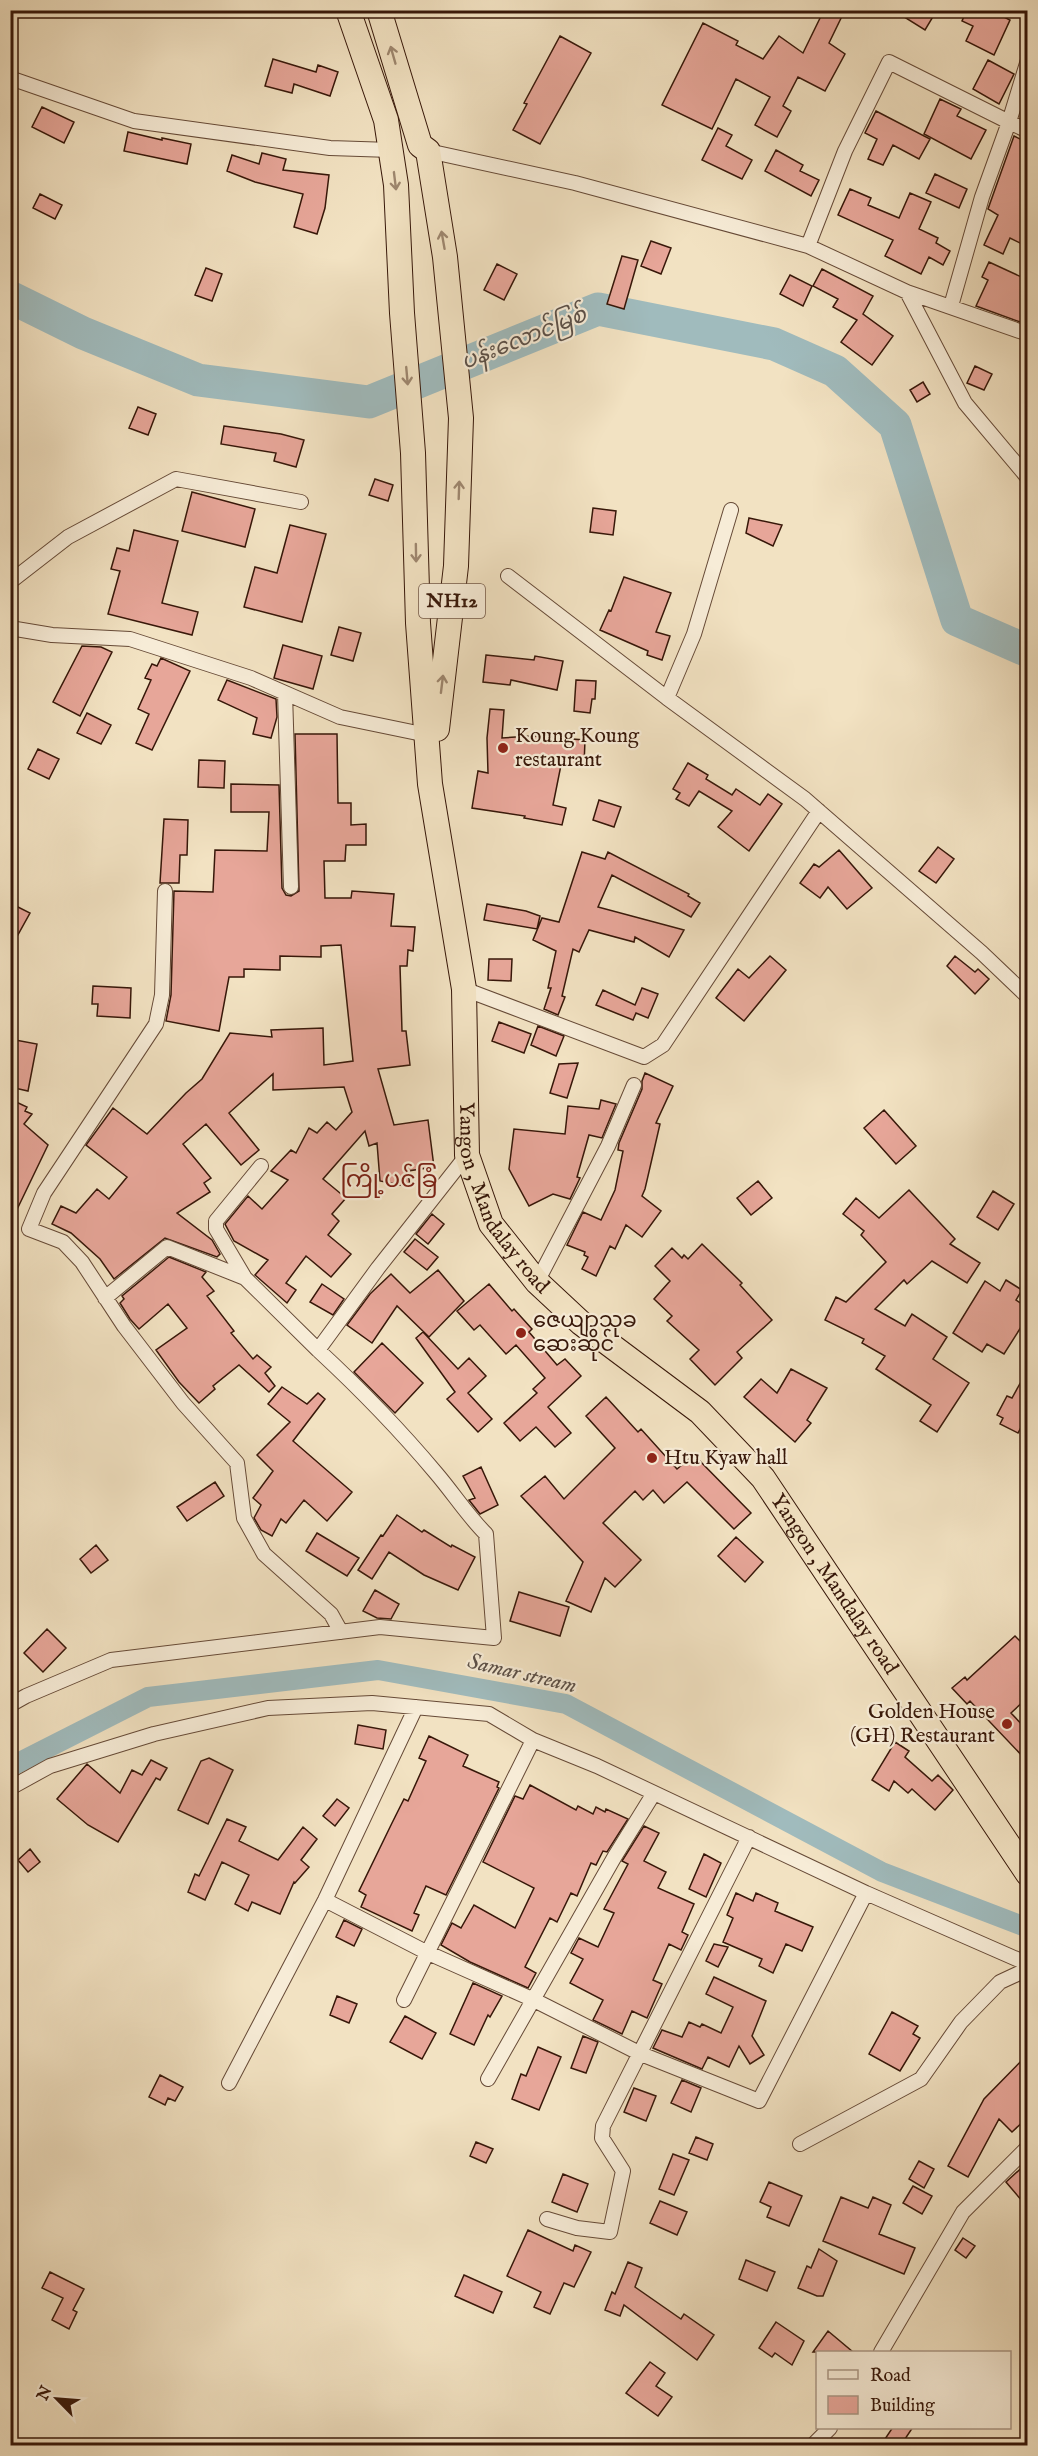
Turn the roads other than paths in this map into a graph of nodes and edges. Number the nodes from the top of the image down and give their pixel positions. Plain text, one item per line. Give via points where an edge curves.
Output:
1 (348, 10) edge
2 (379, 10) edge
3 (1028, 60) edge
4 (10, 78) edge
5 (1009, 122) junction
6 (1028, 130) edge
7 (391, 150) junction
8 (428, 151) junction
9 (808, 246) junction
10 (907, 292) junction
11 (951, 306) junction
12 (1028, 334) edge
13 (1028, 478) edge
14 (300, 502) dead end
15 (731, 510) dead end
16 (508, 576) dead end
17 (10, 582) edge
18 (10, 628) edge
19 (285, 693) junction
20 (667, 698) junction
21 (427, 735) junction
22 (430, 784) junction
23 (819, 811) junction
24 (291, 887) dead end
25 (165, 891) dead end
26 (464, 989) junction
27 (1028, 997) edge
28 (634, 1085) dead end
29 (467, 1155) junction
30 (261, 1166) dead end
31 (244, 1278) junction
32 (537, 1282) junction
33 (105, 1298) junction
34 (318, 1350) junction
35 (340, 1632) junction
36 (10, 1705) edge
37 (416, 1707) junction
38 (533, 1740) junction
39 (10, 1788) edge
40 (654, 1793) junction
41 (749, 1837) junction
42 (1021, 1859) edge
43 (866, 1893) junction
44 (325, 1900) junction
45 (426, 1952) junction
46 (1028, 1964) edge
47 (1028, 1969) edge
48 (404, 2000) dead end
49 (534, 2000) junction
50 (641, 2054) junction
51 (488, 2079) dead end
52 (229, 2084) dead end
53 (800, 2144) dead end
54 (1028, 2147) edge
55 (547, 2219) dead end
56 (882, 2351) edge
57 (828, 2429) edge
58 (812, 2445) edge

1 - 7 highway, NH12 via 386,120
8 -> 2 highway, NH12 via 420,145
3 - 5 street
4 - 7 street via 134,121 330,148
5 - 6 street
5 - 9 street via 889,62 845,151
5 - 11 street via 982,197
7 -> 21 highway, NH12 via 413,453 418,623
8 - 9 street via 575,183
22 -> 8 highway, NH12 via 456,566 461,418 450,298
9 - 10 street
10 - 11 street
10 - 13 street via 964,403
11 - 12 street
14 - 17 street via 176,479 68,537
15 - 20 street via 694,634
16 - 20 street
18 - 19 street via 52,635 130,639
19 - 21 street via 340,717
19 - 24 street
20 - 23 street
21 - 22 highway, NH12
22 - 26 highway, Yangon , Mandalay road / NH12
23 - 26 street via 663,1045 644,1057
23 - 27 street
25 - 33 street via 162,995 156,1024 44,1193 29,1229 63,1242 82,1262
26 - 29 highway, Yangon , Mandalay road / NH12
28 - 32 street via 608,1146
29 - 32 highway, Yangon , Mandalay road / NH12 via 491,1224
29 - 34 street
30 - 31 street via 216,1221 216,1229
31 - 33 street via 167,1246
31 - 34 street
32 - 42 highway, Yangon , Mandalay road / NH12 via 581,1323 700,1412 763,1478
33 - 35 street via 183,1403 237,1463 244,1518 264,1554 331,1614
34 - 35 street via 437,1474 486,1534 494,1638 380,1627
35 - 36 street via 111,1660
37 - 38 street via 489,1714
37 - 39 street via 372,1703 268,1708 133,1740 50,1766
37 - 44 street
38 - 40 street
38 - 45 street
40 - 41 street
40 - 49 street
41 - 43 street
41 - 50 street
43 - 46 street
43 - 50 street via 759,2101
44 - 45 street
44 - 52 street
45 - 48 street
45 - 49 street
47 - 53 street via 1000,1982 961,2022 921,2079
49 - 50 street
49 - 51 street
50 - 55 street via 603,2126 602,2138 623,2171 610,2232
54 - 56 street via 963,2212
57 - 58 street

